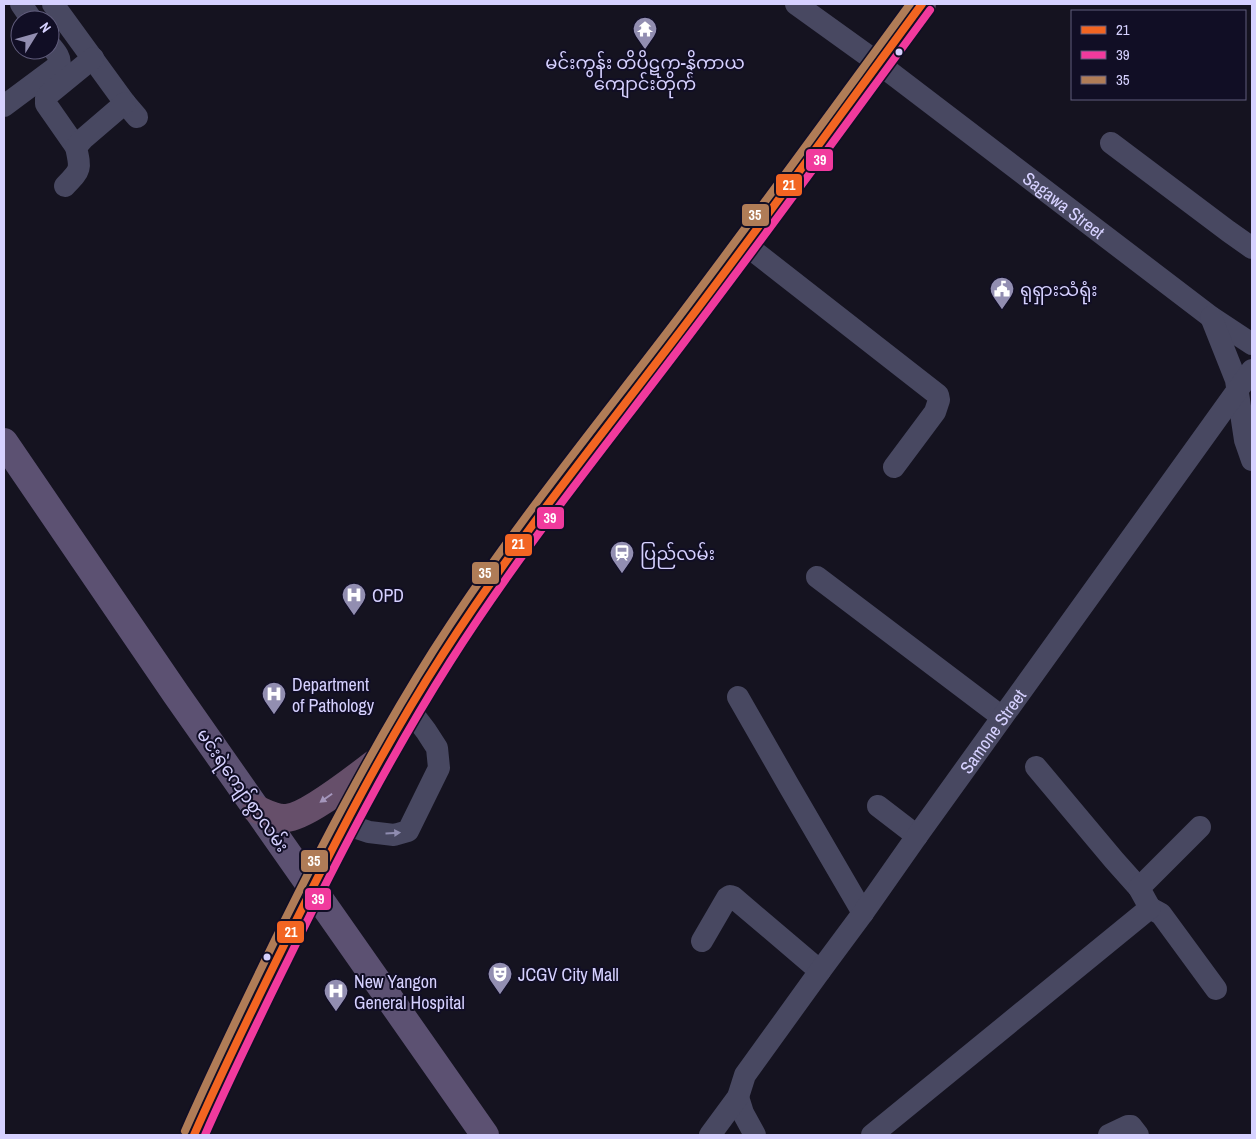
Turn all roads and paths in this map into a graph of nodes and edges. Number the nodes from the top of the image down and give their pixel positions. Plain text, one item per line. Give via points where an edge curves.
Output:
1 (53, 4) edge
2 (796, 4) edge
3 (922, 4) edge
4 (93, 58) junction
5 (60, 60) edge
6 (878, 63) junction
7 (4, 106) edge
8 (1111, 143) dead end
9 (76, 147) junction
10 (65, 186) dead end
11 (746, 245) junction
12 (1252, 248) edge
13 (1211, 317) junction
14 (1252, 344) edge
15 (1252, 370) edge
16 (1238, 390) junction
17 (4, 442) edge
18 (1252, 460) edge
19 (894, 467) dead end
20 (817, 577) dead end
21 (738, 697) dead end
22 (410, 710) junction
23 (1002, 716) junction
24 (380, 759) junction
25 (1036, 767) dead end
26 (878, 806) dead end
27 (256, 809) junction
28 (345, 824) junction
29 (1200, 827) dead end
30 (916, 836) junction
31 (311, 888) junction
32 (1139, 888) junction
33 (1150, 908) junction
34 (864, 913) junction
35 (702, 941) dead end
36 (820, 971) junction
37 (1216, 989) dead end
38 (738, 1097) junction
39 (879, 1133) edge
40 (194, 1135) edge
41 (485, 1135) edge
42 (710, 1135) edge
43 (755, 1135) edge
44 (1109, 1135) edge
45 (1138, 1135) edge

1 - 4 street
2 - 6 street, Sagawa Street
3 - 6 highway
4 - 9 street via 46,98 46,104
4 - 9 street via 131,110 82,139
5 - 7 street via 59,65
6 - 11 highway
6 - 13 street, Sagawa Street
8 - 12 street
9 - 10 street via 80,166
11 - 19 street via 940,397 935,412
11 - 22 highway via 573,471 474,607
13 - 14 street, Sagawa Street
13 - 16 street
15 - 16 street, Samone Street
16 - 18 street via 1245,440
16 - 23 street, Samone Street
17 - 27 main road, မင်းရဲကျော်စွာလမ်း
20 - 23 street
21 - 34 street
22 - 24 highway
28 -> 22 street via 385,834 408,831 439,768 437,748
23 - 30 street, Samone Street
24 -> 27 highway via 315,806 291,818 272,816
24 - 28 highway
25 - 32 street
26 - 30 street
27 - 31 main road, မင်းရဲကျော်စွာလမ်း
28 - 31 highway
29 - 32 street
30 - 34 street, Samone Street
31 - 40 highway
31 - 41 main road, မင်းရဲကျော်စွာလမ်း
32 - 33 street
33 - 37 street via 1161,914
33 - 39 street
34 - 36 street, Samone Street
35 - 36 street via 730,896
36 - 38 street, Samone Street via 745,1075
38 - 42 street, Samone Street
38 - 43 street
44 - 45 street via 1128,1126 1132,1126

